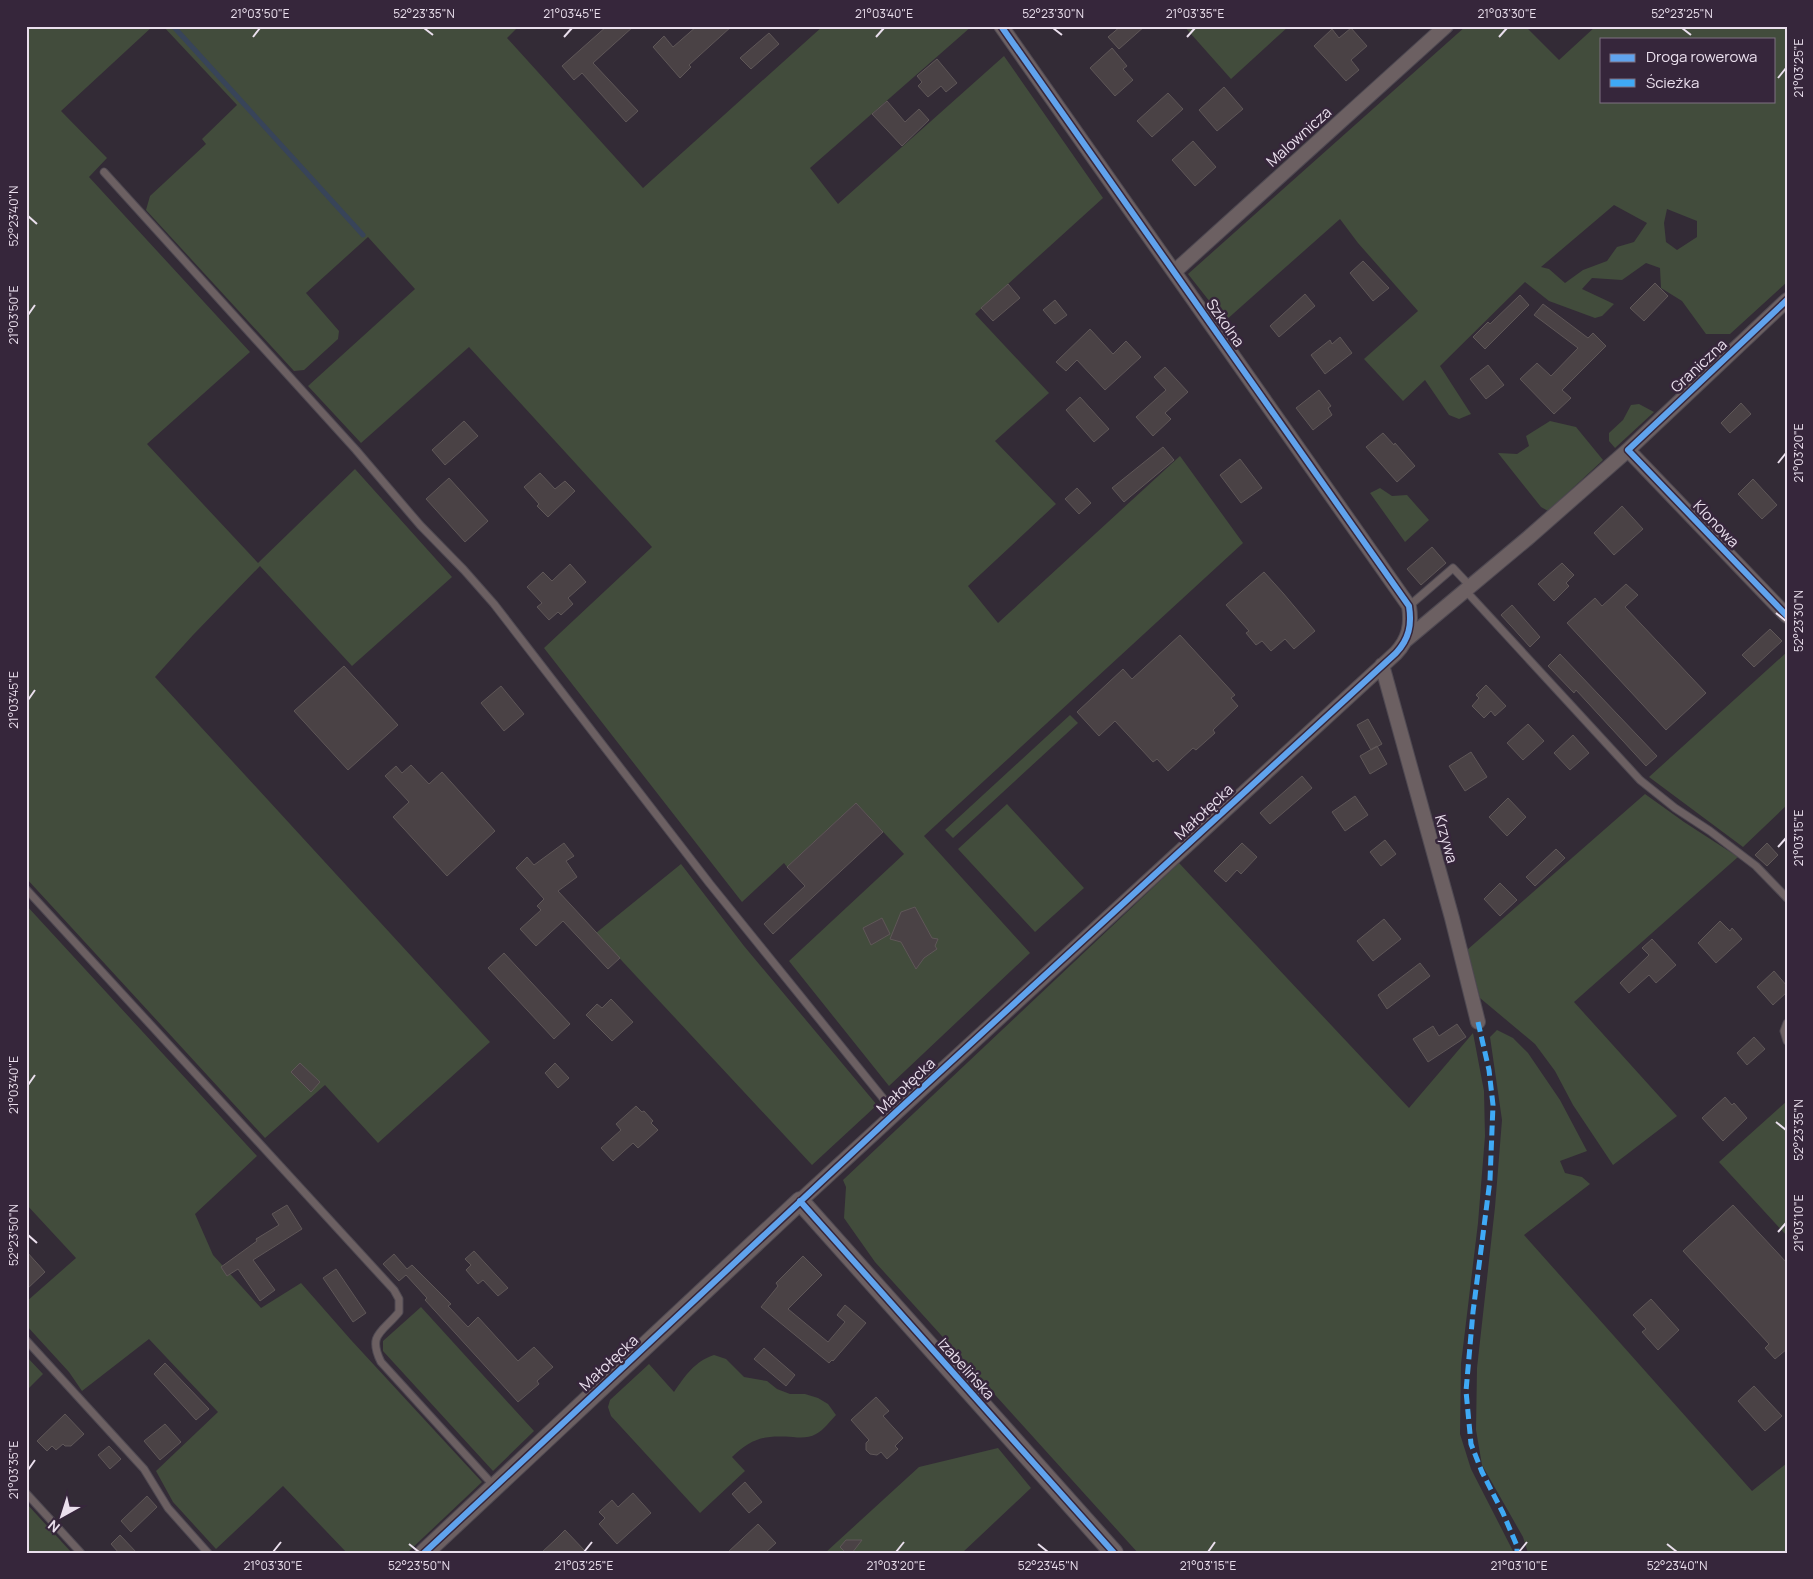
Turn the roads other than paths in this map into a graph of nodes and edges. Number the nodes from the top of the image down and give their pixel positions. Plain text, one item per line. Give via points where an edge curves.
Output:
1 (1001, 26) edge
2 (1446, 26) edge
3 (104, 172) dead end
4 (1174, 272) junction
5 (1787, 300) edge
6 (1628, 450) junction
7 (1468, 588) junction
8 (1409, 606) junction
9 (1787, 616) edge
10 (1406, 640) junction
11 (1382, 665) junction
12 (26, 889) edge
13 (1787, 898) edge
14 (1478, 1022) dead end
15 (1787, 1023) edge
16 (1787, 1040) edge
17 (895, 1113) junction
18 (800, 1202) junction
19 (26, 1340) edge
20 (494, 1486) junction
21 (26, 1493) edge
22 (81, 1553) edge
23 (208, 1553) edge
24 (424, 1553) edge
25 (1114, 1553) edge

1 - 4 street, Szkolna
2 - 4 street, Malownicza
3 - 17 lane via 494,604 710,884
4 - 8 street, Szkolna
5 - 6 street, Graniczna
6 - 7 street, Graniczna
6 - 9 street, Klonowa
7 - 8 lane via 1453,568
7 - 10 street, Graniczna
7 - 13 lane via 1640,780 1756,866
8 - 10 street
10 - 11 street, Małołęcka
11 - 14 street, Krzywa
11 - 17 street, Małołęcka
12 - 20 lane via 394,1290 400,1299 399,1312 377,1334 374,1343 381,1362
15 - 16 lane via 1784,1031
17 - 18 street, Małołęcka
18 - 20 street, Małołęcka
18 - 25 street, Izabelińska
19 - 23 lane via 144,1468 168,1508
20 - 24 street, Małołęcka
21 - 22 lane

